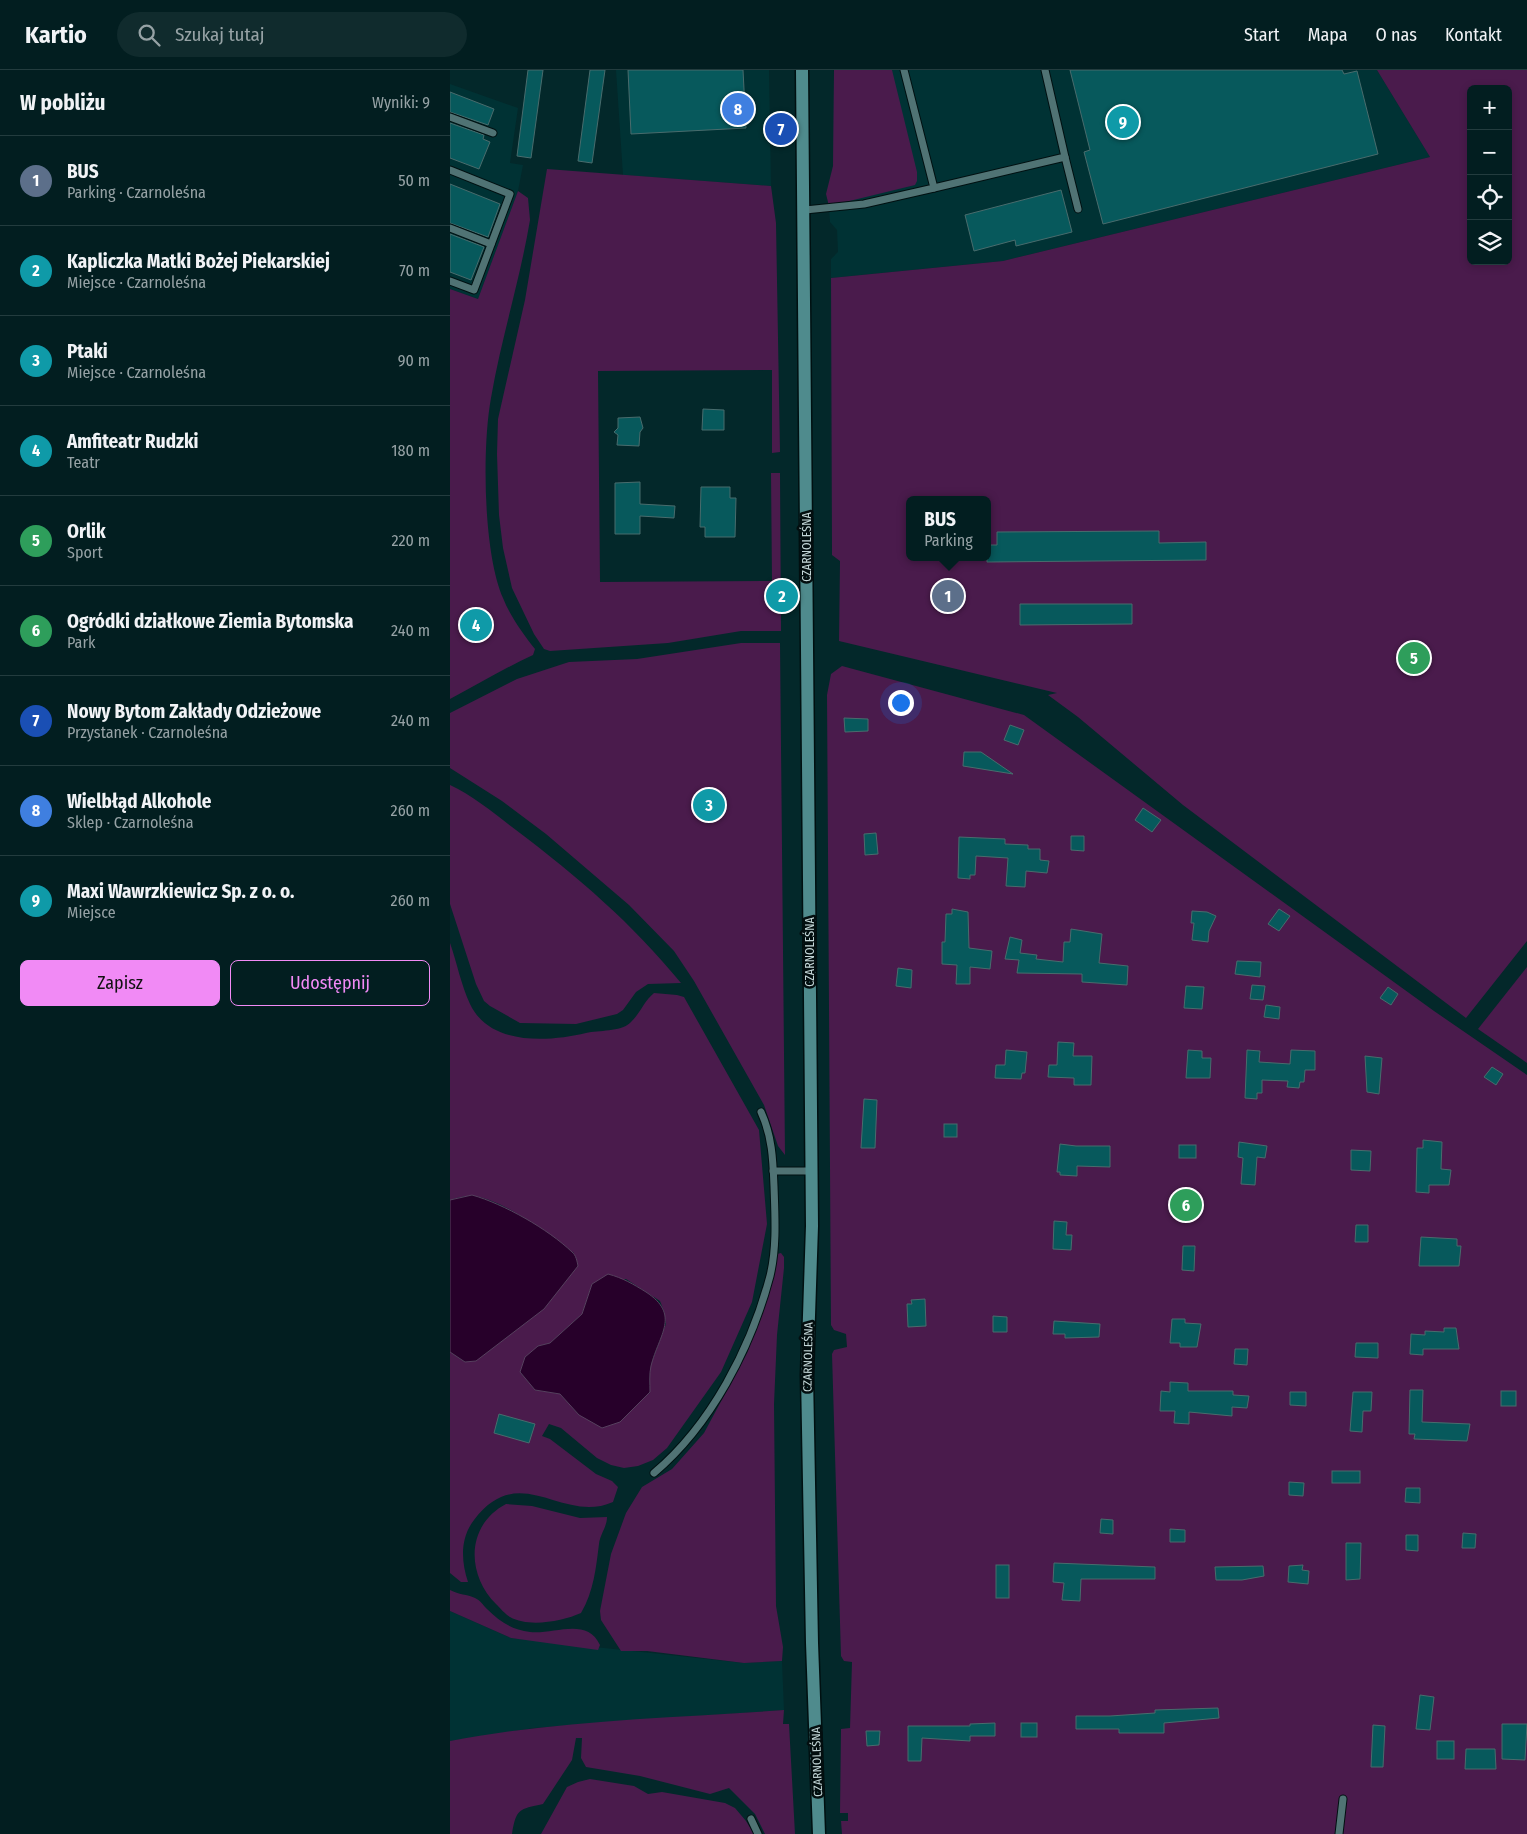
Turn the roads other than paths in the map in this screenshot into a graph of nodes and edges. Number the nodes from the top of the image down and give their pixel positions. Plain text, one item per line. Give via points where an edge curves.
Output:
1 (802, 70) edge
2 (904, 70) edge
3 (1045, 70) edge
4 (450, 117) edge
5 (494, 133) dead end
6 (1066, 157) junction
7 (450, 170) edge
8 (934, 188) junction
9 (1078, 209) dead end
10 (805, 210) junction
11 (450, 228) edge
12 (491, 244) junction
13 (450, 280) edge
14 (760, 1112) dead end
15 (773, 1170) junction
16 (812, 1171) junction
17 (654, 1473) dead end
18 (1343, 1799) dead end
19 (751, 1819) dead end
20 (758, 1834) edge
21 (819, 1834) edge
22 (1339, 1834) edge

1 - 10 street, CZARNOLEŚNA
2 - 8 lane
3 - 6 lane
4 - 5 lane
6 - 8 lane
6 - 9 lane
7 - 12 lane via 510,194
8 - 10 lane via 864,204
10 - 16 street, CZARNOLEŚNA
11 - 12 lane
12 - 13 lane via 474,290
14 - 15 lane via 769,1131
15 - 16 lane
15 - 17 lane via 776,1234 770,1275 758,1313 738,1358 698,1426 671,1459
16 - 21 street, CZARNOLEŚNA via 807,1375
18 - 22 lane
19 - 20 lane

